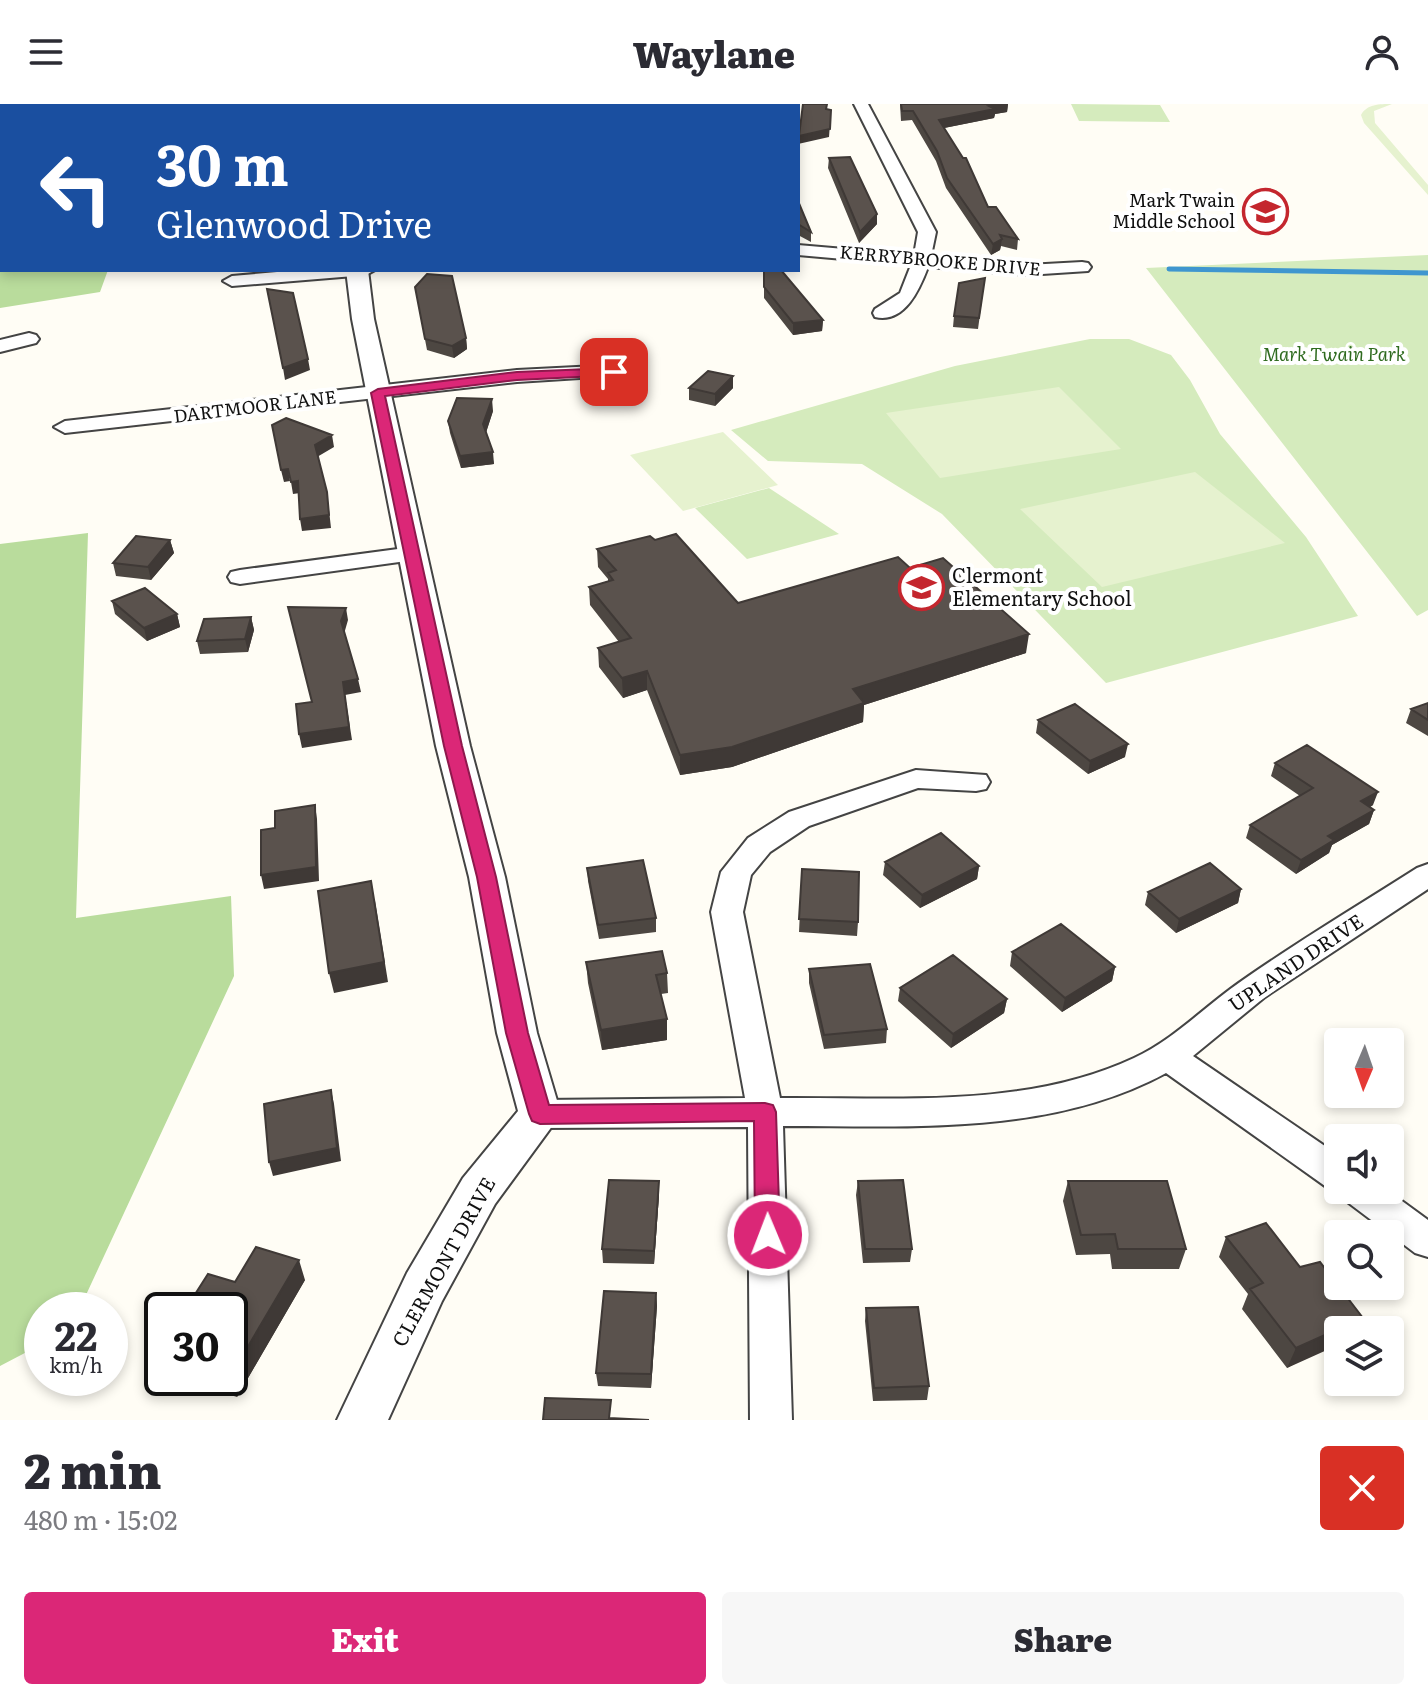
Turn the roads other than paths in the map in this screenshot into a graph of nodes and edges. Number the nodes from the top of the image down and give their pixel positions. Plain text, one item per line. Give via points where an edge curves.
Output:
1 (861, 104) edge
2 (800, 250) edge
3 (922, 260) junction
4 (1082, 267) dead end
5 (334, 272) edge
6 (357, 272) edge
7 (232, 281) dead end
8 (882, 313) dead end
9 (29, 339) dead end
10 (0, 346) edge
11 (636, 370) dead end
12 (378, 393) junction
13 (65, 427) dead end
14 (413, 554) junction
15 (240, 577) dead end
16 (976, 782) dead end
17 (1428, 875) edge
18 (1168, 1056) junction
19 (765, 1112) junction
20 (540, 1114) junction
21 (1324, 1165) edge
22 (1378, 1204) edge
23 (1428, 1241) edge
24 (362, 1420) edge
25 (771, 1420) edge

1 - 3 street via 924,222
2 - 3 street, KERRYBROOKE DRIVE
3 - 4 street, KERRYBROOKE DRIVE via 1043,271
3 - 8 street via 908,296
5 - 7 street
6 - 12 street
9 - 10 street
11 - 12 street, DARTMOOR LANE via 517,376
12 - 13 street, DARTMOOR LANE
12 - 14 street
14 - 15 street
14 - 20 street via 517,1033
16 - 19 street via 916,779 799,819 759,845 736,872 727,912
17 - 18 street, UPLAND DRIVE via 1231,1006
18 - 19 street, UPLAND DRIVE via 1126,1076 995,1109
18 - 21 street
19 - 20 street, UPLAND DRIVE
19 - 25 street
20 - 24 street, CLERMONT DRIVE via 479,1191 424,1288
22 - 23 street

